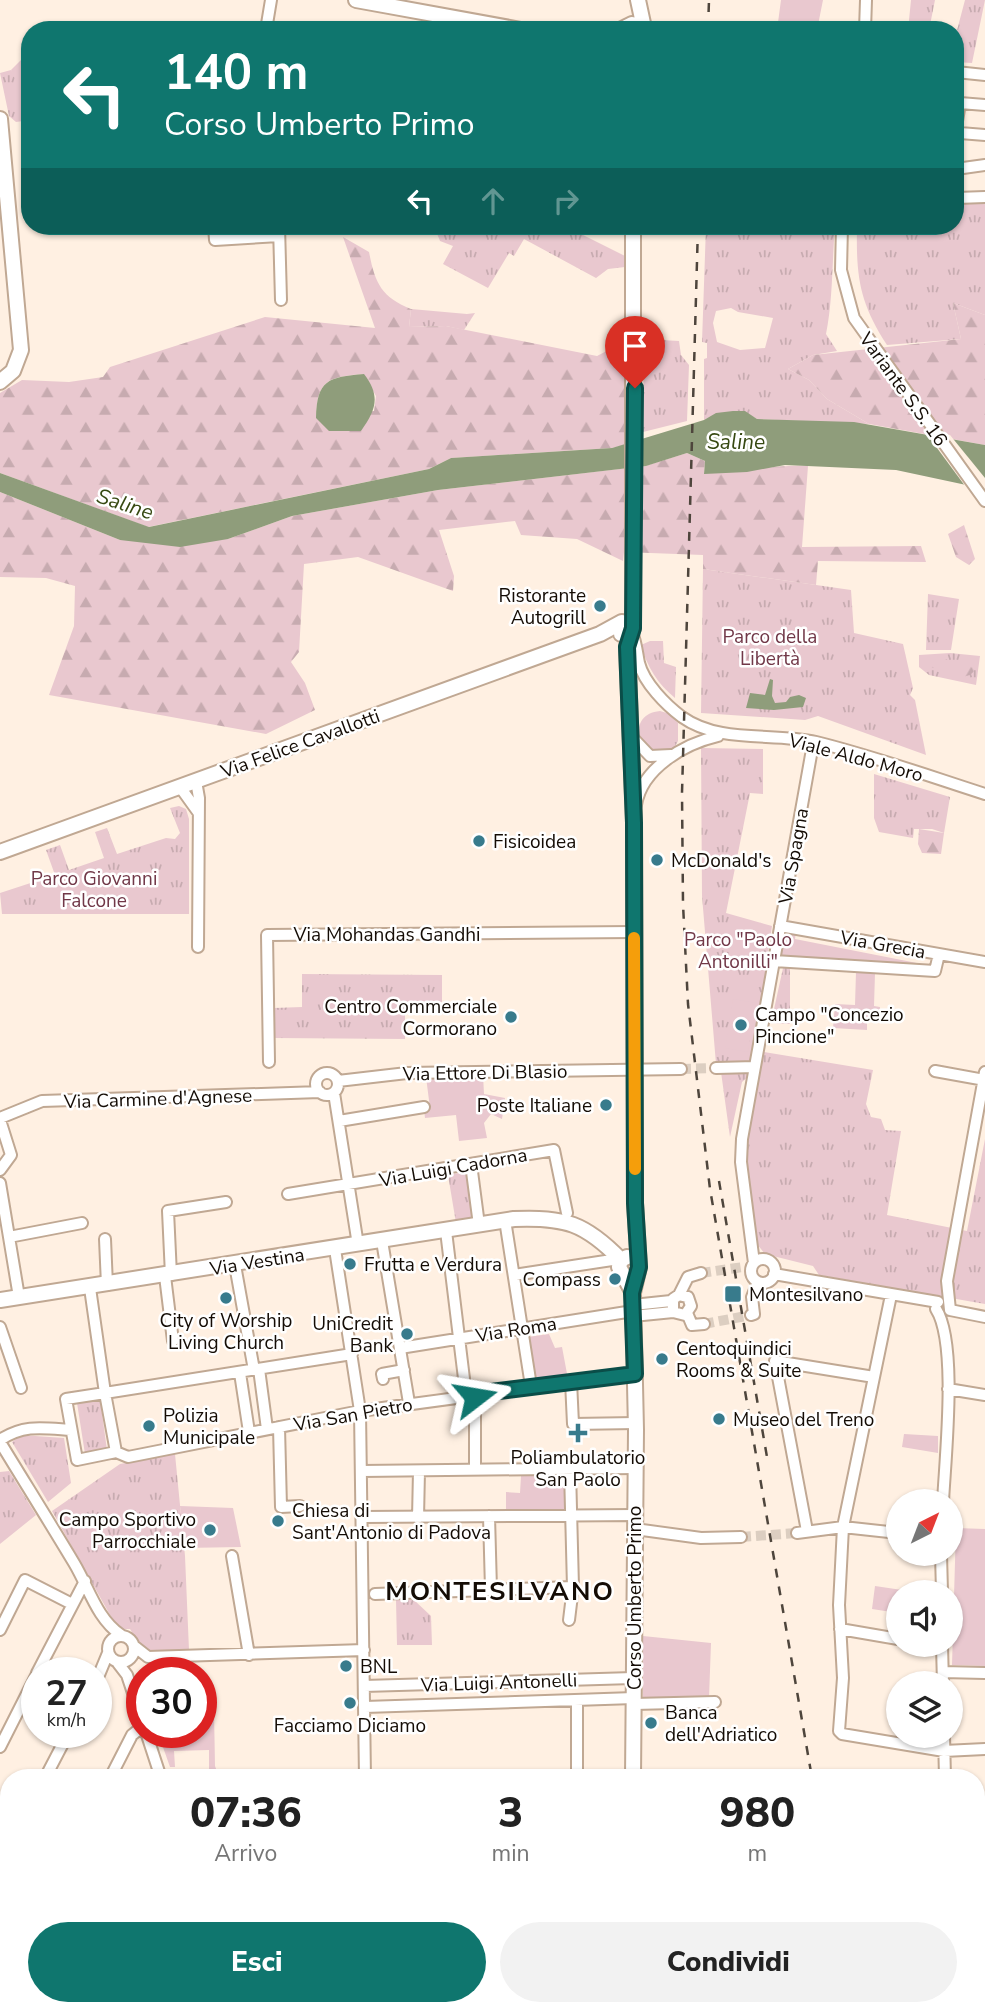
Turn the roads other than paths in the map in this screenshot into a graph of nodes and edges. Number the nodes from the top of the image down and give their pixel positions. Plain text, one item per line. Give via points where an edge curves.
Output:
1 (271, 0) edge
2 (359, 0) edge
3 (386, 0) edge
4 (636, 0) edge
5 (866, 0) edge
6 (400, 10) junction
7 (268, 21) edge
8 (467, 21) edge
9 (626, 21) edge
10 (643, 21) edge
11 (865, 21) edge
12 (964, 73) edge
13 (985, 75) edge
14 (964, 103) edge
15 (985, 105) edge
16 (0, 119) edge
17 (964, 133) edge
18 (985, 135) edge
19 (985, 166) edge
20 (964, 168) edge
21 (985, 197) edge
22 (964, 198) edge
23 (215, 235) edge
24 (251, 235) edge
25 (279, 235) edge
26 (633, 235) edge
27 (842, 235) edge
28 (281, 300) dead end
29 (0, 382) edge
30 (985, 501) edge
31 (626, 632) junction
32 (724, 734) junction
33 (631, 735) junction
34 (671, 755) junction
35 (811, 755) dead end
36 (196, 781) junction
37 (180, 787) junction
38 (985, 794) edge
39 (198, 812) junction
40 (634, 820) junction
41 (0, 852) edge
42 (780, 926) junction
43 (634, 932) junction
44 (198, 947) dead end
45 (939, 954) junction
46 (774, 961) junction
47 (985, 962) edge
48 (270, 1062) dead end
49 (716, 1068) tunnel mouth
50 (755, 1068) junction
51 (634, 1069) junction
52 (681, 1069) tunnel mouth
53 (935, 1071) dead end
54 (985, 1077) edge
55 (338, 1081) junction
56 (320, 1092) junction
57 (334, 1093) junction
58 (424, 1107) dead end
59 (0, 1119) edge
60 (339, 1121) junction
61 (471, 1164) junction
62 (0, 1170) edge
63 (0, 1183) edge
64 (350, 1185) junction
65 (288, 1194) dead end
66 (226, 1202) dead end
67 (567, 1213) junction
68 (509, 1220) junction
69 (82, 1223) dead end
70 (480, 1225) junction
71 (636, 1228) junction
72 (446, 1231) junction
73 (9, 1237) junction
74 (105, 1239) dead end
75 (382, 1241) junction
76 (358, 1245) junction
77 (335, 1249) junction
78 (627, 1261) junction
79 (752, 1264) junction
80 (235, 1265) junction
81 (774, 1271) junction
82 (701, 1273) tunnel mouth
83 (168, 1275) junction
84 (514, 1275) junction
85 (758, 1282) junction
86 (107, 1285) junction
87 (90, 1288) junction
88 (891, 1295) junction
89 (19, 1297) junction
90 (0, 1300) edge
91 (675, 1303) junction
92 (633, 1306) junction
93 (945, 1308) junction
94 (687, 1313) junction
95 (751, 1315) dead end
96 (985, 1317) edge
97 (704, 1324) tunnel mouth
98 (0, 1327) edge
99 (523, 1328) junction
100 (460, 1338) junction
101 (173, 1341) dead end
102 (402, 1348) junction
103 (352, 1354) junction
104 (256, 1370) junction
105 (404, 1370) junction
106 (240, 1373) junction
107 (635, 1374) junction
108 (874, 1377) junction
109 (383, 1379) dead end
110 (570, 1381) junction
111 (531, 1386) junction
112 (21, 1388) dead end
113 (948, 1389) junction
114 (105, 1393) junction
115 (470, 1395) junction
116 (985, 1395) edge
117 (409, 1403) junction
118 (360, 1410) junction
119 (636, 1423) junction
120 (273, 1428) junction
121 (71, 1430) junction
122 (249, 1432) junction
123 (0, 1441) edge
124 (116, 1452) junction
125 (635, 1468) junction
126 (570, 1469) junction
127 (475, 1470) junction
128 (362, 1471) junction
129 (419, 1471) junction
130 (944, 1489) edge
131 (300, 1506) dead end
132 (569, 1515) junction
133 (489, 1516) junction
134 (363, 1517) junction
135 (418, 1518) junction
136 (635, 1522) junction
137 (844, 1527) junction
138 (886, 1532) edge
139 (741, 1537) tunnel mouth
140 (232, 1556) dead end
141 (85, 1581) junction
142 (573, 1587) junction
143 (491, 1589) junction
144 (375, 1594) dead end
145 (72, 1604) junction
146 (100, 1612) junction
147 (569, 1620) dead end
148 (840, 1629) junction
149 (0, 1630) edge
150 (121, 1636) junction
151 (886, 1637) edge
152 (134, 1646) junction
153 (364, 1650) junction
154 (111, 1653) junction
155 (249, 1655) junction
156 (45, 1657) edge
157 (109, 1657) edge
158 (131, 1657) edge
159 (126, 1658) edge
160 (985, 1673) edge
161 (126, 1674) edge
162 (963, 1676) edge
163 (633, 1678) junction
164 (364, 1686) junction
165 (577, 1700) junction
166 (634, 1701) junction
167 (715, 1702) dead end
168 (21, 1705) edge
169 (365, 1707) junction
170 (0, 1747) edge
171 (126, 1747) edge
172 (61, 1748) edge
173 (151, 1748) edge
174 (985, 1749) edge
175 (944, 1751) junction
176 (50, 1769) edge
177 (115, 1769) edge
178 (157, 1769) edge
179 (365, 1769) edge
180 (577, 1769) edge
181 (633, 1769) edge
182 (945, 1769) edge

1 - 7 street
2 - 6 main road
3 - 6 street
4 - 9 main road
4 - 10 main road
5 - 11 street
6 - 8 main road
12 - 13 street
14 - 15 street
16 - 29 main road via 21,350 13,371
17 - 18 street
19 - 20 street
21 - 22 street
23 - 24 street via 215,240
25 - 28 street
26 - 31 main road, Corso Umberto Primo via 633,594
27 - 30 street, Variante S.S. 16 via 844,288 854,318
31 - 32 street, Viale Aldo Moro via 640,666 660,696 693,724
31 - 33 main road, Corso Umberto Primo
31 - 36 main road, Via Felice Cavallotti via 600,634
32 - 34 street, Viale Aldo Moro
32 - 38 street, Viale Aldo Moro via 813,741
33 - 34 street via 650,756
33 - 40 main road, Corso Umberto Primo
34 - 40 street, Viale Aldo Moro via 644,786
35 - 42 street, Via Spagna
36 - 37 main road, Via Felice Cavallotti
36 - 39 street
37 - 39 street
37 - 41 main road, Via Felice Cavallotti
39 - 44 street
40 - 43 main road, Corso Umberto Primo
42 - 45 street, Via Grecia
42 - 46 street, Via Spagna
43 - 48 street, Via Mohandas Gandhi via 267,935
43 - 51 main road, Corso Umberto Primo
45 - 46 street via 935,971
45 - 47 street, Via Grecia
46 - 50 street, Via Spagna
49 - 50 street
50 - 79 street, Via Spagna via 741,1162 754,1247
51 - 52 street, Via Ettore Di Blasio
51 - 55 street, Via Ettore Di Blasio via 407,1073
51 - 71 main road, Corso Umberto Primo
53 - 54 street
54 - 93 street
55 - 56 street via 331,1074 322,1075 316,1084
55 - 57 street
56 - 57 street
56 - 59 street, Via Carmine d'Agnese via 42,1101
57 - 60 street
58 - 60 street
59 - 62 street via 11,1154
60 - 64 street
61 - 64 street, Via Luigi Cadorna
61 - 67 street, Via Luigi Cadorna via 554,1150
61 - 70 street
63 - 73 street
64 - 65 street, Via Luigi Cadorna
64 - 76 street
66 - 83 street via 168,1211
67 - 68 main road, Via Vestina via 542,1211
67 - 78 main road, Via Vestina via 610,1238
68 - 70 main road, Via Vestina
68 - 78 main road, Via Vestina via 571,1222
68 - 84 street
69 - 73 street
70 - 72 main road, Via Vestina
71 - 78 main road, Corso Umberto Primo
71 - 78 main road, Corso Umberto Primo
72 - 75 main road, Via Vestina
72 - 100 street
73 - 89 street
74 - 86 street
75 - 76 main road, Via Vestina
75 - 102 street
76 - 77 main road, Via Vestina
77 - 80 main road, Via Vestina
77 - 103 street
78 - 84 street
78 - 92 main road, Corso Umberto Primo
79 - 81 street via 771,1262
79 - 85 street
80 - 83 main road, Via Vestina
80 - 104 street
81 - 85 street via 769,1281
81 - 88 street
82 - 91 street via 688,1277
83 - 86 main road, Via Vestina
83 - 101 street
84 - 99 street
85 - 95 street
86 - 87 main road, Via Vestina
87 - 89 main road, Via Vestina
87 - 114 street
88 - 93 street
88 - 108 street
89 - 90 main road, Via Vestina
91 - 92 street, Via Roma
91 - 94 street, Via Roma via 682,1315
91 - 94 street via 690,1300
92 - 99 street, Via Roma
92 - 107 main road, Corso Umberto Primo
93 - 96 street
93 - 113 street
94 - 97 street via 692,1325
98 - 112 street
99 - 100 street, Via Roma
99 - 111 street
100 - 102 street, Via Roma
100 - 115 street
102 - 105 street
103 - 104 street
103 - 118 street
104 - 106 street
104 - 120 street
105 - 109 street via 382,1374
105 - 117 street
106 - 114 street
106 - 122 street
107 - 110 street, Via San Pietro
107 - 119 main road, Corso Umberto Primo
108 - 137 street
108 - 137 street via 775,1361 802,1532
110 - 111 street, Via San Pietro
110 - 119 street via 573,1424
111 - 115 street, Via San Pietro
113 - 116 street
113 - 130 street
114 - 121 street via 66,1399
114 - 124 street
115 - 117 street, Via San Pietro
115 - 127 street
117 - 118 street, Via San Pietro
118 - 120 street, Via San Pietro
118 - 128 street
119 - 125 main road, Corso Umberto Primo
120 - 122 street, Via San Pietro
120 - 131 street, Via San Pietro via 281,1507
121 - 123 street via 27,1427
121 - 124 street, Via San Pietro via 77,1460
122 - 124 street, Via San Pietro via 128,1457
123 - 141 street
125 - 126 street
125 - 136 main road, Corso Umberto Primo
126 - 127 street
126 - 132 street
127 - 129 street
128 - 129 street
128 - 134 street
129 - 135 street
132 - 133 street
132 - 136 street
132 - 142 street
133 - 135 street
133 - 143 street
134 - 135 street
134 - 153 street
136 - 139 street via 701,1538
136 - 163 main road, Corso Umberto Primo
137 - 138 street
137 - 148 street
140 - 155 street
141 - 145 street
141 - 146 street
142 - 143 street
142 - 147 street
143 - 144 street
145 - 149 street via 25,1580
145 - 156 street
146 - 150 street
146 - 154 street
148 - 151 street
148 - 175 street via 842,1734
150 - 152 street
150 - 154 street
152 - 155 street via 148,1657
152 - 158 street
153 - 155 street
153 - 164 street
154 - 157 street
154 - 159 street
154 - 161 street
160 - 162 street
163 - 164 street, Via Luigi Antonelli
163 - 166 main road, Corso Umberto Primo
164 - 169 street
165 - 166 street
165 - 169 street
165 - 180 street
166 - 167 street
166 - 181 main road, Corso Umberto Primo
168 - 170 street
169 - 179 street
171 - 177 street
172 - 176 street
173 - 178 street
174 - 175 street
175 - 182 street

